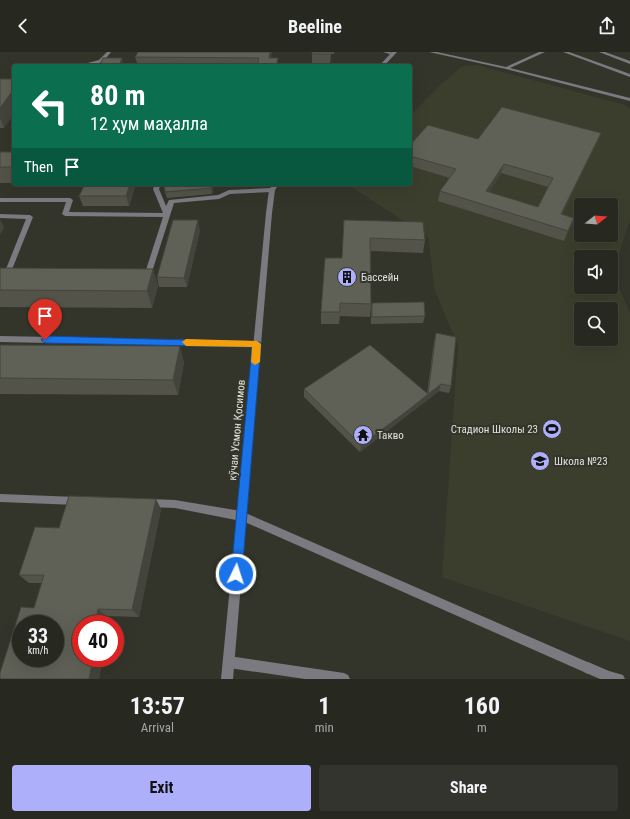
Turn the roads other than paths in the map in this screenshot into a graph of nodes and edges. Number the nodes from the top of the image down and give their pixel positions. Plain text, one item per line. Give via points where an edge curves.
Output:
1 (109, 52) edge
2 (385, 52) edge
3 (430, 52) edge
4 (543, 52) edge
5 (565, 52) edge
6 (601, 52) edge
7 (394, 53) edge
8 (630, 63) edge
9 (87, 64) edge
10 (383, 64) edge
11 (506, 68) junction
12 (630, 76) edge
13 (630, 100) edge
14 (157, 186) edge
15 (230, 186) edge
16 (274, 187) edge
17 (229, 192) junction
18 (0, 200) edge
19 (167, 215) junction
20 (0, 216) edge
21 (15, 274) edge
22 (133, 275) edge
23 (0, 339) edge
24 (257, 344) junction
25 (0, 498) edge
26 (87, 501) edge
27 (143, 503) edge
28 (241, 516) junction
29 (229, 662) junction
30 (228, 679) edge
31 (344, 679) edge
32 (619, 679) edge

1 - 9 street via 101,61
2 - 7 street
3 - 11 street
4 - 11 street
5 - 12 street
6 - 8 street
7 - 10 street
11 - 13 street
14 - 19 street via 156,189
15 - 17 street
16 - 17 street
16 - 24 street, кӯчаи Усмон Қосимов
17 - 19 street via 219,198 171,201
18 - 19 street via 70,200 65,214
19 - 22 street via 148,275
20 - 21 street via 30,217 7,274
23 - 24 street
24 - 28 street, кӯчаи Усмон Қосимов
25 - 26 street
27 - 28 street via 175,504
28 - 29 street, кӯчаи Усмон Қосимов
28 - 32 street via 588,668
29 - 30 street, кӯчаи Усмон Қосимов
29 - 31 street

